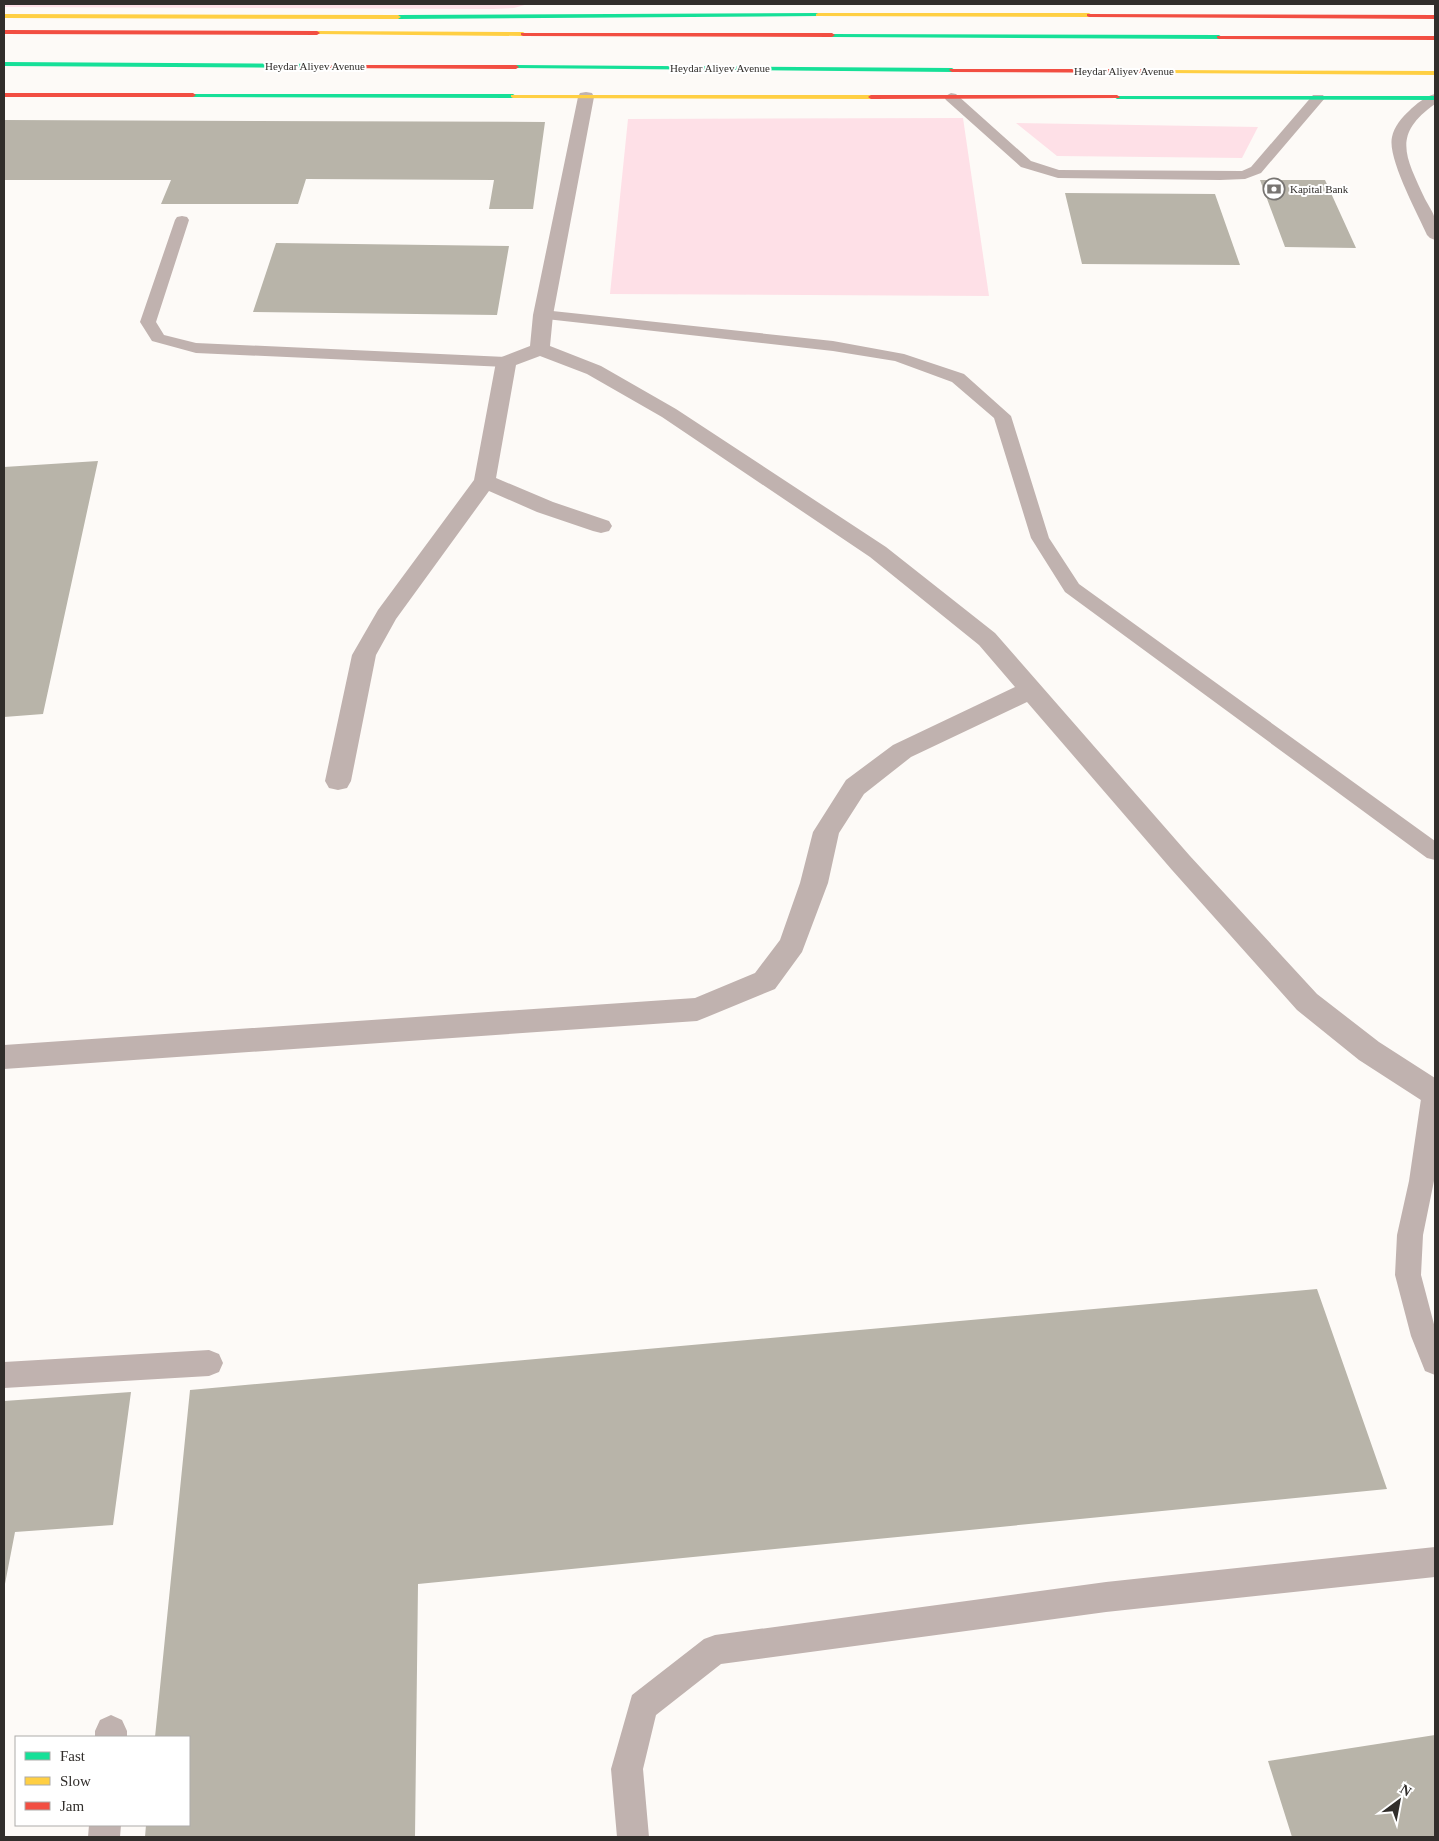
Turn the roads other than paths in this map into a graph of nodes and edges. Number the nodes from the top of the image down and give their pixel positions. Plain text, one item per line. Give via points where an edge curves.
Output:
1 (545, 4) edge
2 (628, 4) edge
3 (944, 14) junction
4 (4, 16) edge
5 (1435, 17) edge
6 (458, 18) junction
7 (4, 32) edge
8 (1435, 38) edge
9 (4, 64) edge
10 (1435, 73) edge
11 (4, 95) edge
12 (586, 97) junction
13 (951, 97) junction
14 (1318, 98) junction
15 (1435, 98) edge
16 (182, 220) dead end
17 (1435, 235) edge
18 (543, 315) junction
19 (540, 349) junction
20 (506, 362) junction
21 (485, 481) junction
22 (601, 526) dead end
23 (1031, 690) junction
24 (338, 780) dead end
25 (1435, 852) edge
26 (4, 1057) edge
27 (1435, 1092) edge
28 (1435, 1362) edge
29 (209, 1363) dead end
30 (4, 1375) edge
31 (1435, 1562) edge
32 (633, 1837) edge

1 - 6 main road via 514,13
2 - 3 main road
3 - 5 main road
3 - 6 main road
4 - 6 main road
7 - 8 main road
9 - 10 main road, Heydar Aliyev Avenue
11 - 12 main road
12 - 13 main road
12 - 18 street
13 - 14 main road
13 - 14 lane via 1026,164 1043,171 1058,174 1220,176 1245,175 1256,170
14 - 15 main road
15 - 17 lane via 1415,111 1398,139 1400,157
16 - 20 lane via 148,322 158,338 196,348
18 - 19 street
18 - 25 lane via 833,346 898,357 958,378 1002,416 1040,538 1072,588
19 - 20 street
19 - 23 street via 594,370 669,413 878,552 987,639
20 - 21 street
21 - 22 street via 545,507
21 - 24 street via 386,616 364,655
23 - 26 street via 902,751 856,787 826,832 814,883 792,944 764,980 697,1009
23 - 27 street via 1181,864 1308,1002 1369,1051
27 - 28 lane via 1410,1235 1408,1275 1424,1336
29 - 30 lane
31 - 32 lane via 1106,1597 715,1650 642,1706 627,1769

